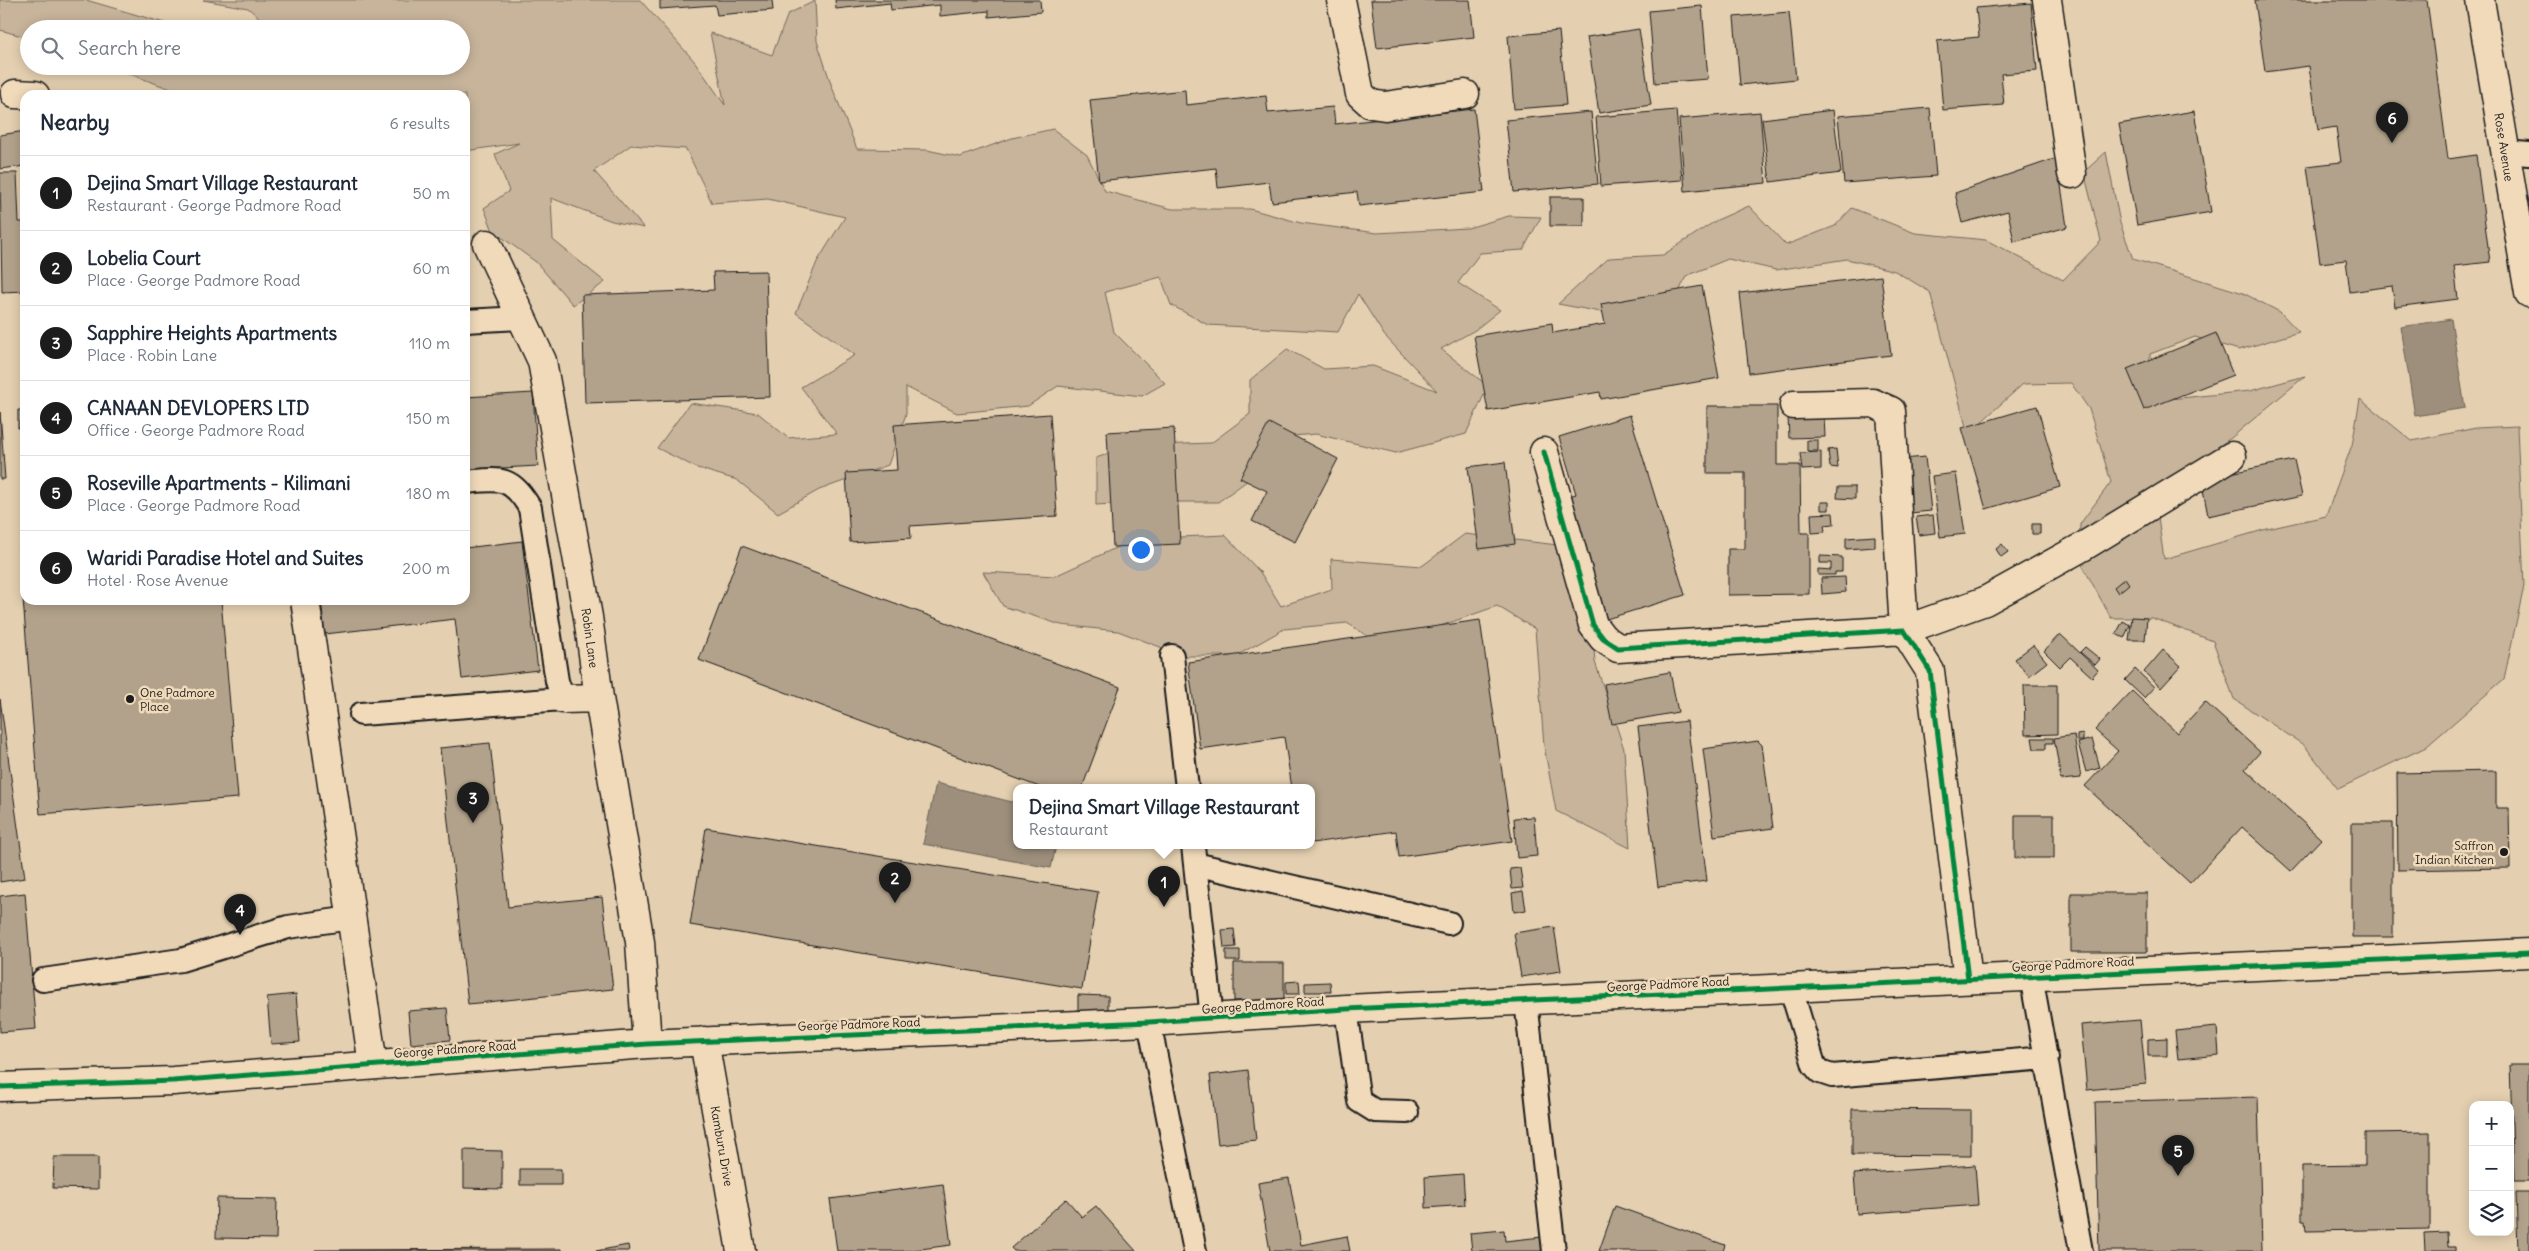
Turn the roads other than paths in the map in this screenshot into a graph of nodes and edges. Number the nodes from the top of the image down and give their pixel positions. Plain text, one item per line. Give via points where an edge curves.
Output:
1 (1341, 0) edge
2 (2047, 0) edge
3 (2480, 0) edge
4 (1466, 94) dead end
5 (2517, 153) edge
6 (2072, 174) dead end
7 (487, 244) dead end
8 (2529, 293) edge
9 (522, 318) junction
10 (470, 321) edge
11 (1794, 405) dead end
12 (1544, 452) dead end
13 (2232, 456) dead end
14 (470, 482) edge
15 (306, 605) edge
16 (1904, 630) junction
17 (1172, 656) dead end
18 (599, 698) junction
19 (563, 699) junction
20 (361, 714) dead end
21 (1187, 784) edge
22 (1194, 855) edge
23 (351, 918) junction
24 (1449, 923) dead end
25 (2529, 952) edge
26 (2031, 976) junction
27 (1968, 979) junction
28 (43, 980) dead end
29 (1791, 988) junction
30 (1526, 1001) junction
31 (1346, 1009) junction
32 (1212, 1018) junction
33 (1149, 1022) junction
34 (704, 1041) junction
35 (647, 1044) junction
36 (2047, 1058) junction
37 (373, 1065) junction
38 (0, 1087) edge
39 (1407, 1112) dead end
40 (741, 1251) edge
41 (1195, 1251) edge
42 (1554, 1251) edge
43 (2082, 1251) edge

1 - 4 street via 1360,94 1371,104 1385,106
2 - 6 street
3 - 5 street, Rose Avenue
5 - 8 street, Rose Avenue
7 - 9 street, Robin Lane
9 - 10 lane
9 - 18 street, Robin Lane via 542,361 588,617
11 - 16 street via 1873,403 1891,411
12 - 16 street via 1593,626 1618,648
13 - 16 street via 2084,546 1985,601
14 - 19 lane via 500,479 518,489 530,508 557,681
15 - 23 street
16 - 27 street via 1930,670
17 - 21 lane
18 - 19 street
18 - 35 street, Robin Lane via 640,942
19 - 20 lane
22 - 24 lane
22 - 32 lane
23 - 28 lane via 288,927 181,960
23 - 37 street
25 - 26 street, George Padmore Road
26 - 27 street, George Padmore Road
26 - 36 lane
27 - 29 street, George Padmore Road
29 - 30 street, George Padmore Road
29 - 36 lane via 1814,1064 1820,1072 1832,1076
30 - 31 street, George Padmore Road
30 - 42 lane
31 - 32 street, George Padmore Road
31 - 39 lane via 1358,1101 1375,1111
32 - 33 street, George Padmore Road
33 - 34 street, George Padmore Road
33 - 41 lane
34 - 35 street, George Padmore Road
34 - 40 street, Kamburu Drive
35 - 37 street, George Padmore Road
36 - 43 lane
37 - 38 street, George Padmore Road via 173,1081

